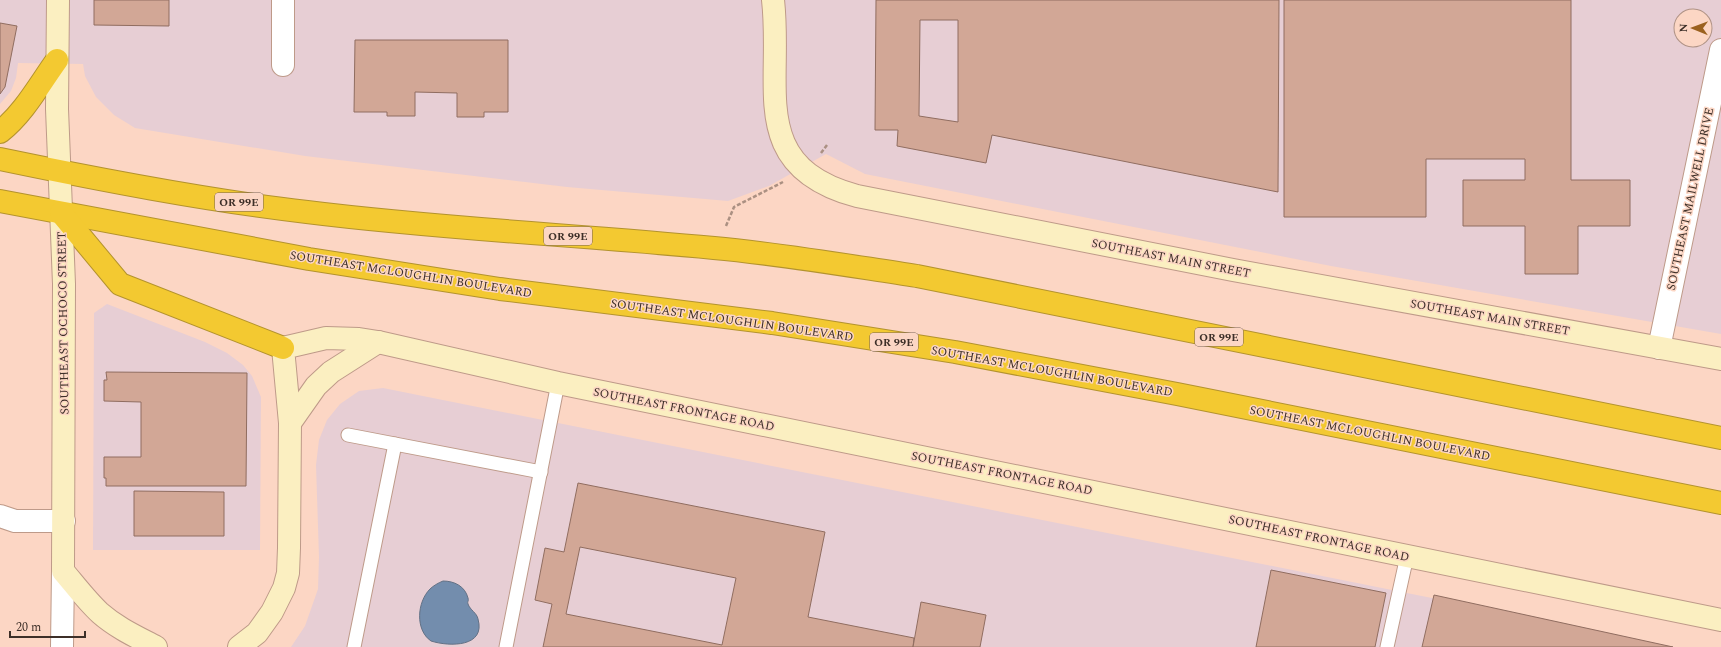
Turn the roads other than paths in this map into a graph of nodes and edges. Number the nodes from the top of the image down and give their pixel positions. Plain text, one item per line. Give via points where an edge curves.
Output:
1 (58, 0) edge
2 (283, 0) edge
3 (773, 0) edge
4 (1721, 50) edge
5 (57, 60) junction
6 (283, 65) dead end
7 (0, 132) edge
8 (0, 159) edge
9 (59, 170) junction
10 (0, 201) edge
11 (61, 213) junction
12 (378, 342) junction
13 (282, 348) junction
14 (1659, 348) junction
15 (1721, 359) edge
16 (558, 383) junction
17 (290, 423) junction
18 (348, 435) dead end
19 (1721, 438) edge
20 (395, 444) junction
21 (541, 472) junction
22 (1721, 503) edge
23 (0, 516) edge
24 (64, 521) junction
25 (1407, 556) junction
26 (63, 571) junction
27 (1721, 620) edge
28 (62, 647) edge
29 (156, 647) edge
30 (239, 647) edge
31 (354, 647) edge
32 (506, 647) edge
33 (1387, 647) edge

1 - 5 street, SOUTHEAST OCHOCO STREET
2 - 6 street
3 - 14 street, SOUTHEAST MAIN STREET via 777,126 790,155 805,172 833,189 857,196 1233,270
4 - 14 street, SOUTHEAST MAILWELL DRIVE
5 - 7 highway via 25,106
5 - 9 street, SOUTHEAST OCHOCO STREET
8 - 9 highway, OR 99E
9 - 11 street, SOUTHEAST OCHOCO STREET
9 - 19 highway, OR 99E via 194,195 306,212 716,248 917,276
10 - 11 highway, SOUTHEAST MCLOUGHLIN BOULEVARD / OR 99E
11 - 13 highway via 120,284
11 - 22 highway, SOUTHEAST MCLOUGHLIN BOULEVARD / OR 99E via 310,259 500,288 772,323 955,352 1185,395
11 - 24 street, SOUTHEAST OCHOCO STREET via 64,284
12 - 13 street, SOUTHEAST FRONTAGE ROAD via 326,338
12 - 16 street, SOUTHEAST FRONTAGE ROAD
12 - 17 street via 331,372 316,386
13 - 17 street
14 - 15 street, SOUTHEAST MAIN STREET
16 - 21 lane
16 - 25 street, SOUTHEAST FRONTAGE ROAD
17 - 30 street via 288,573 272,612 257,633
18 - 20 lane
20 - 21 lane
20 - 31 lane
21 - 32 lane
23 - 24 street via 15,521
24 - 26 street, SOUTHEAST OCHOCO STREET
25 - 27 street, SOUTHEAST FRONTAGE ROAD
25 - 33 lane
26 - 28 street, SOUTHEAST OCHOCO STREET
26 - 29 street via 111,622

